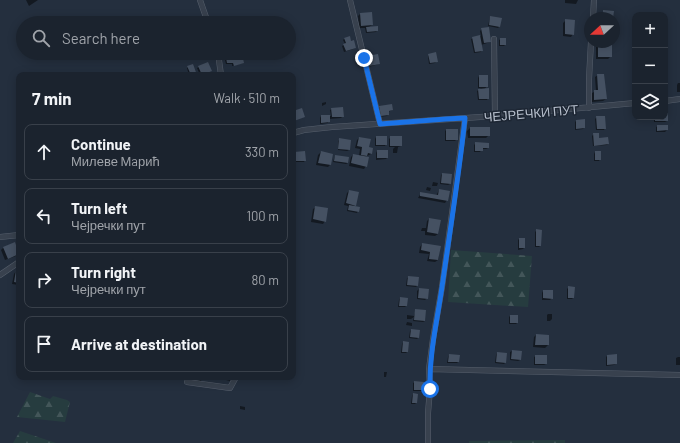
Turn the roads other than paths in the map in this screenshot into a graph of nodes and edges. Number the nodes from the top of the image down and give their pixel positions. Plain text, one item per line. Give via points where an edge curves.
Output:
1 (200, 0) edge
2 (350, 0) edge
3 (594, 0) edge
4 (593, 12) edge
5 (206, 16) edge
6 (494, 39) dead end
7 (591, 48) edge
8 (219, 60) edge
9 (221, 72) edge
10 (680, 99) edge
11 (668, 101) edge
12 (632, 103) edge
13 (589, 108) junction
14 (495, 116) junction
15 (465, 118) junction
16 (380, 124) junction
17 (296, 132) edge
18 (16, 235) edge
19 (0, 238) edge
20 (16, 266) edge
21 (0, 275) edge
22 (429, 369) junction
23 (680, 374) edge
24 (234, 380) edge
25 (187, 382) dead end
26 (428, 443) edge

1 - 5 street
2 - 16 street
3 - 4 street
6 - 14 street
7 - 13 street
8 - 9 street
10 - 11 street
12 - 13 street, ЧЕЈРЕЧКИ ПУТ
13 - 14 street, ЧЕЈРЕЧКИ ПУТ
14 - 15 street, ЧЕЈРЕЧКИ ПУТ
15 - 16 street, ЧЕЈРЕЧКИ ПУТ
15 - 22 street
16 - 17 street, ЧЕЈРЕЧКИ ПУТ
18 - 19 street
20 - 21 street
22 - 23 street
22 - 26 street
24 - 25 street via 230,388

